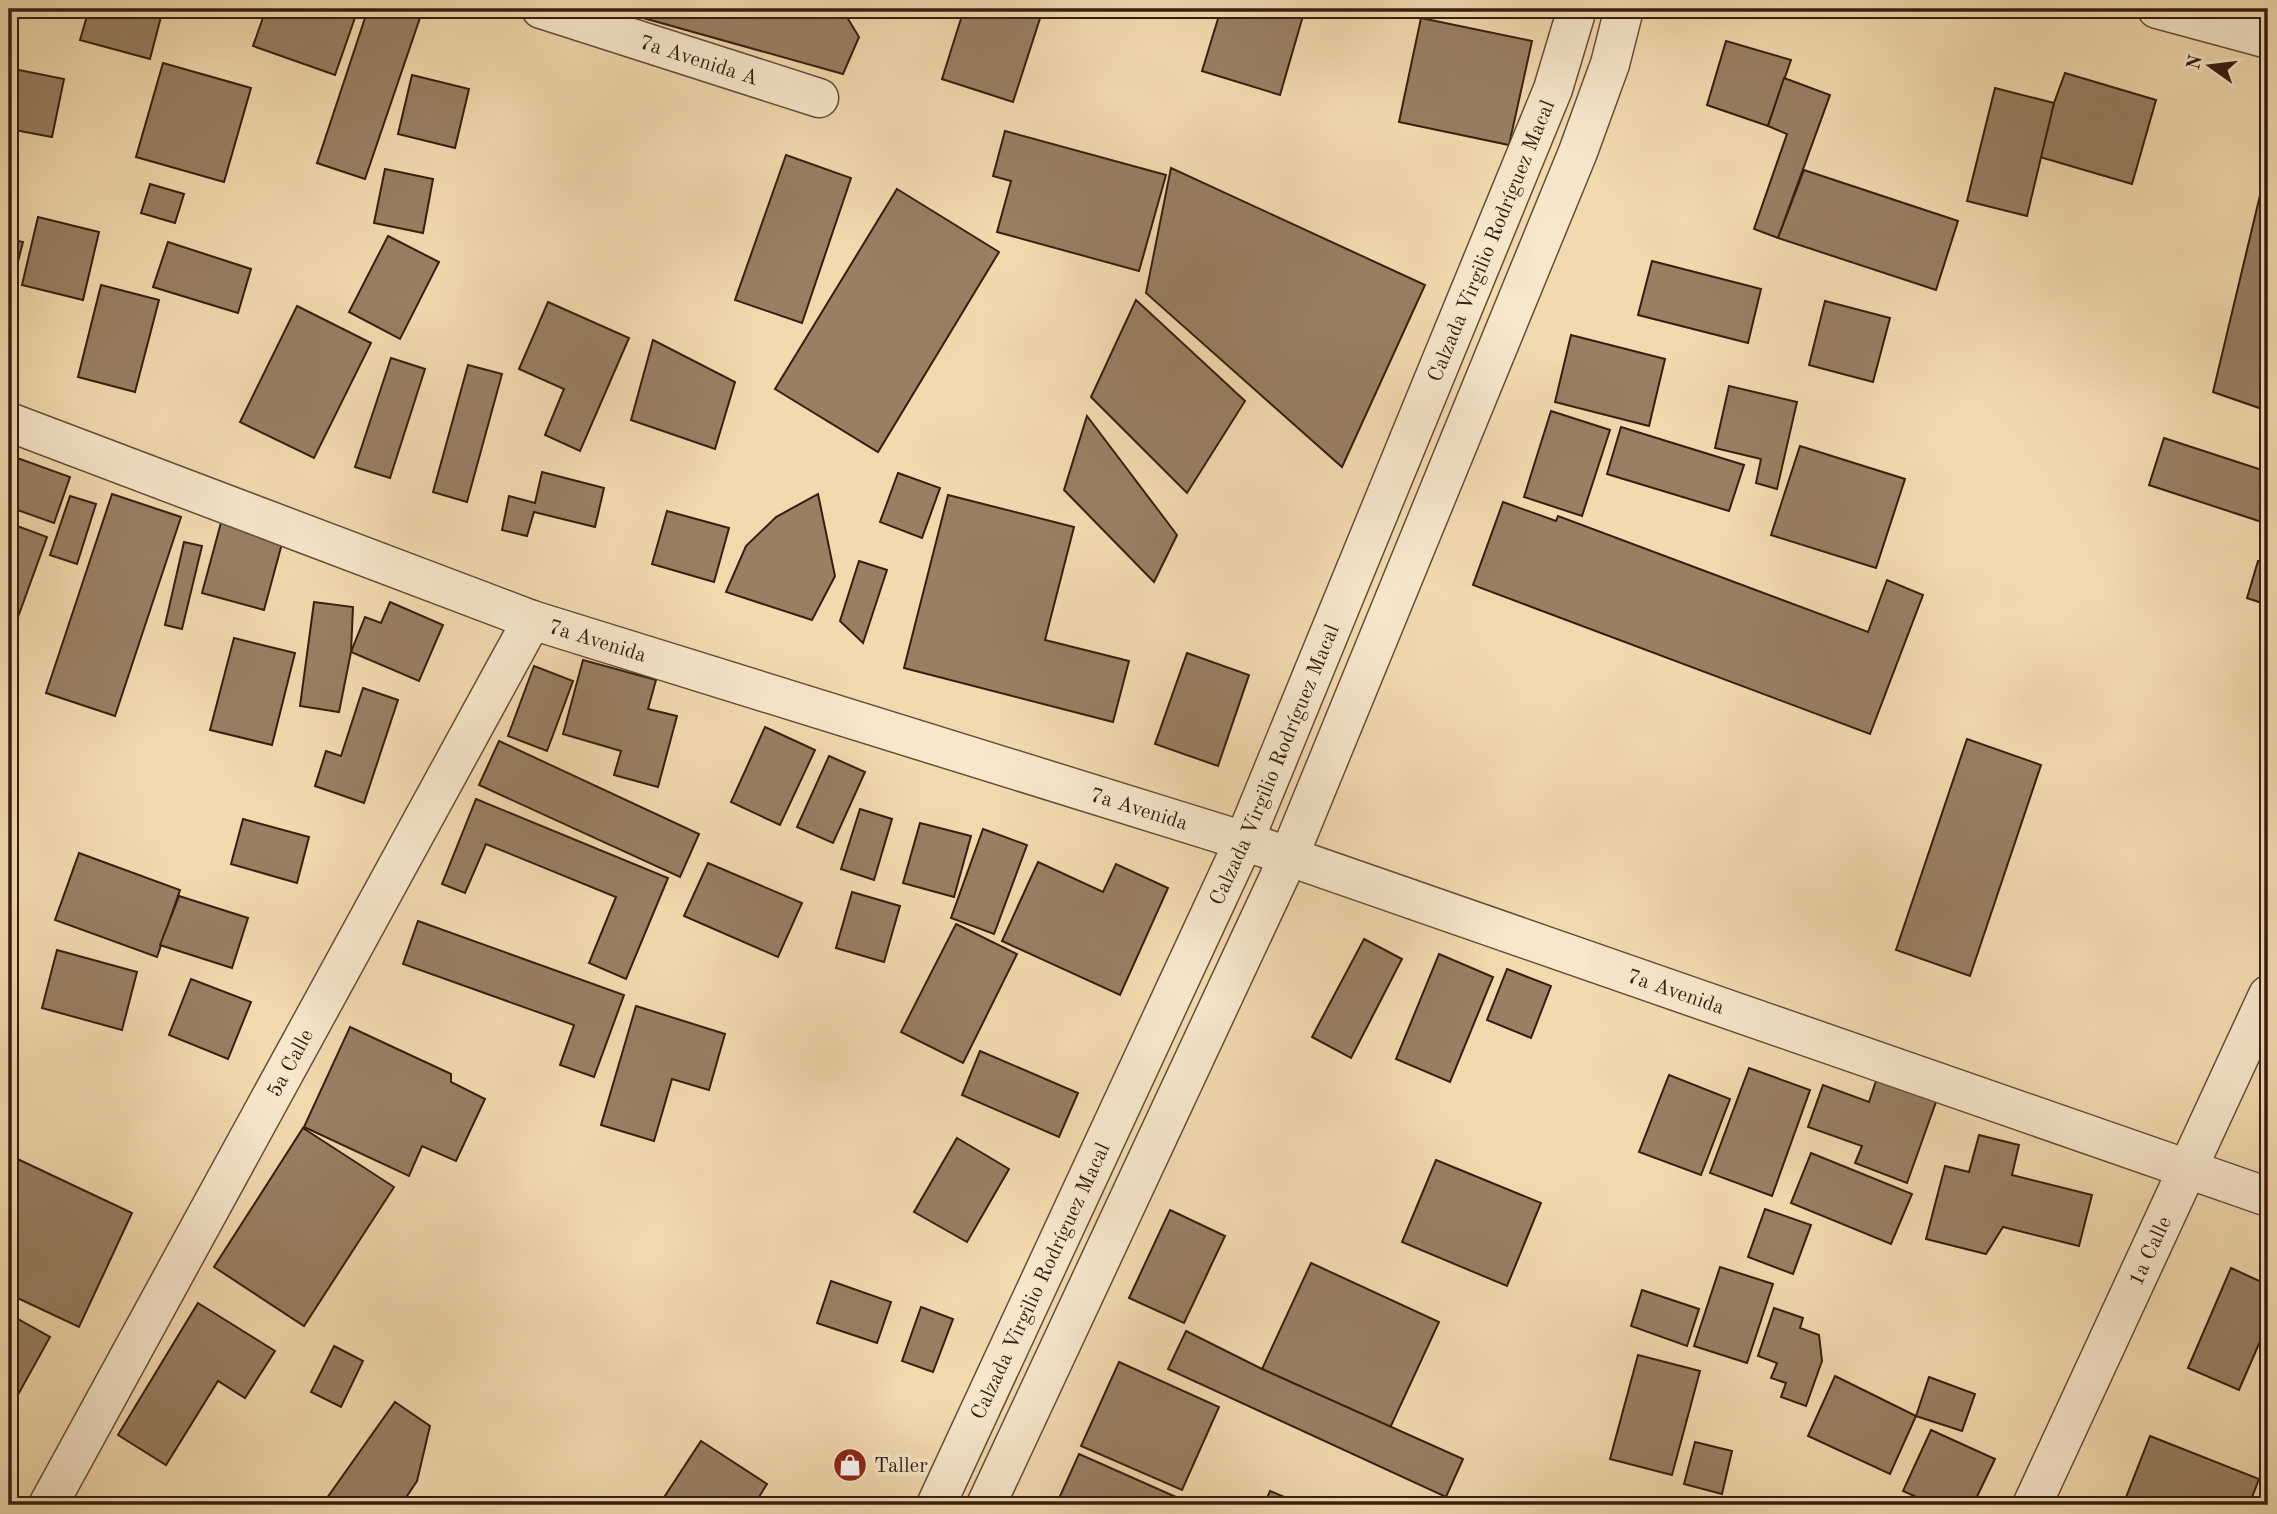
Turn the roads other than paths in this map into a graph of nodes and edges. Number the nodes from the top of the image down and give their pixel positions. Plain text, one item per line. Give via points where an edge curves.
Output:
1 (541, 9) edge
2 (1577, 9) edge
3 (1624, 9) edge
4 (2157, 9) edge
5 (2268, 39) edge
6 (819, 98) dead end
7 (9, 422) edge
8 (532, 620) junction
9 (1244, 841) junction
10 (1289, 856) junction
11 (2268, 995) edge
12 (2187, 1171) junction
13 (2268, 1198) edge
14 (48, 1505) edge
15 (936, 1505) edge
16 (986, 1505) edge
17 (2032, 1505) edge

1 - 6 street, 7a Avenida A
2 - 9 street, Calzada Virgilio Rodríguez Macal via 1553,89
3 - 10 street via 1610,64 1578,152
4 - 5 street
7 - 8 street, 7a Avenida
8 - 9 street, 7a Avenida
8 - 14 street, 5a Calle
9 - 10 street, 7a Avenida
9 - 15 street, Calzada Virgilio Rodríguez Macal
10 - 12 street, 7a Avenida
10 - 16 street
11 - 12 street, 1a Calle
12 - 13 street, 7a Avenida
12 - 17 street, 1a Calle

